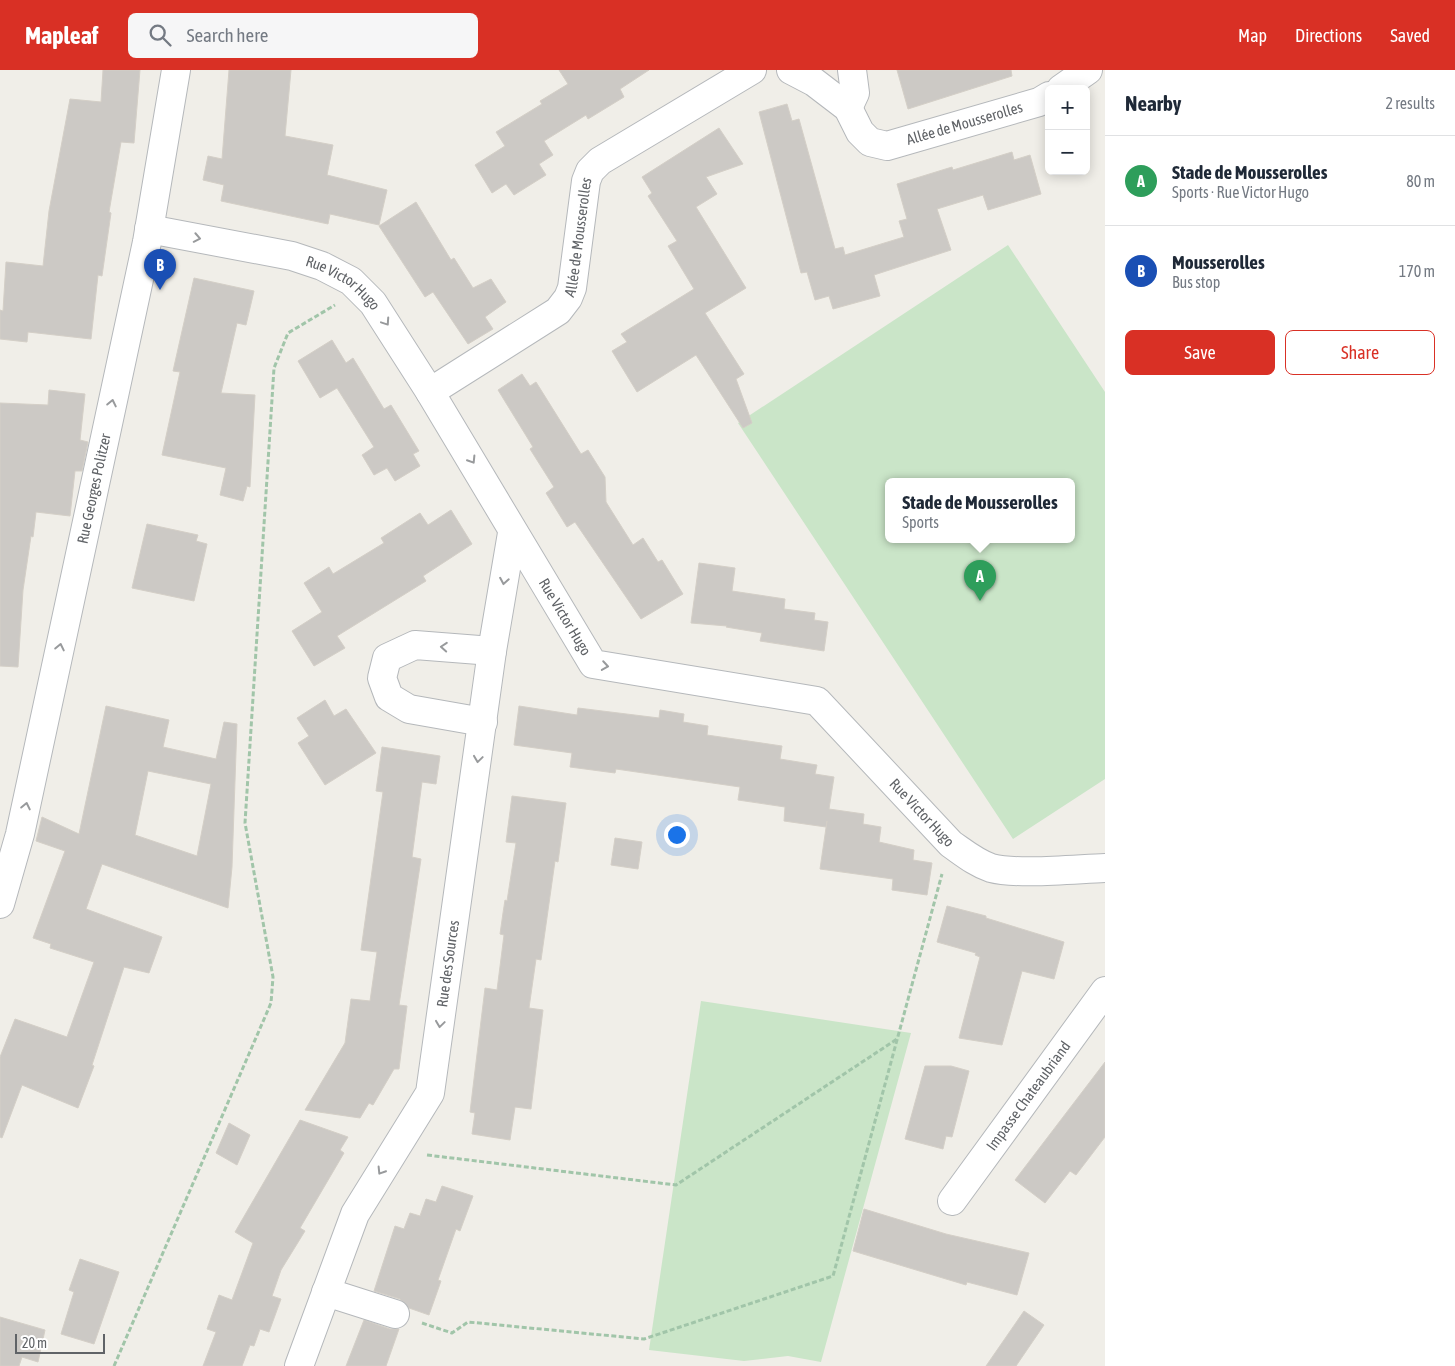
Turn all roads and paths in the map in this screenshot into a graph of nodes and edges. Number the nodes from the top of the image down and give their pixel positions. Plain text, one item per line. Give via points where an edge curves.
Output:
1 (176, 70) edge
2 (752, 70) edge
3 (790, 70) edge
4 (852, 70) edge
5 (1088, 70) edge
6 (1067, 85) edge
7 (1045, 98) edge
8 (848, 108) junction
9 (149, 229) junction
10 (359, 290) junction
11 (430, 392) junction
12 (512, 533) junction
13 (492, 651) junction
14 (483, 722) junction
15 (10, 833) edge
16 (951, 844) junction
17 (1105, 868) edge
18 (0, 904) edge
19 (1105, 992) edge
20 (897, 1039) junction
21 (394, 1151) junction
22 (952, 1201) dead end
23 (326, 1292) junction
24 (396, 1314) joint
25 (114, 1366) edge
26 (299, 1366) edge

1 - 9 street, Rue Georges Politzer
2 - 11 street, Allée de Mousserolles via 600,161 590,171 568,298 558,311
3 - 8 street, Allée de Mousserolles via 814,82
4 - 8 street via 855,93
5 - 6 street
7 - 8 street, Allée de Mousserolles via 888,146 870,142 860,132
9 -> 10 street, Rue Victor Hugo via 292,256 322,266 351,281
15 -> 9 street, Rue Georges Politzer
10 -> 11 street, Rue Victor Hugo via 372,303
10 - 25 path via 288,333 274,368 245,823 273,977 271,1004
11 -> 12 street, Rue Victor Hugo via 504,512
12 -> 13 street, Rue des Sources
12 -> 16 street, Rue Victor Hugo via 593,664 817,701
13 - 14 street, Rue des Sources
13 -> 14 street via 415,645 387,658 382,678 389,697 409,708
14 -> 21 street, Rue des Sources via 430,1093
15 - 18 street, Rue Georges Politzer
16 - 17 street, Rue Victor Hugo via 974,861 992,868
16 - 20 path
19 - 22 street, Impasse Chateaubriand
20 - 21 path via 676,1185
20 - 24 path via 833,1276 644,1340 468,1322 452,1333
21 -> 23 street, Rue des Sources via 355,1214
23 - 24 street
23 - 26 street, Rue des Sources

